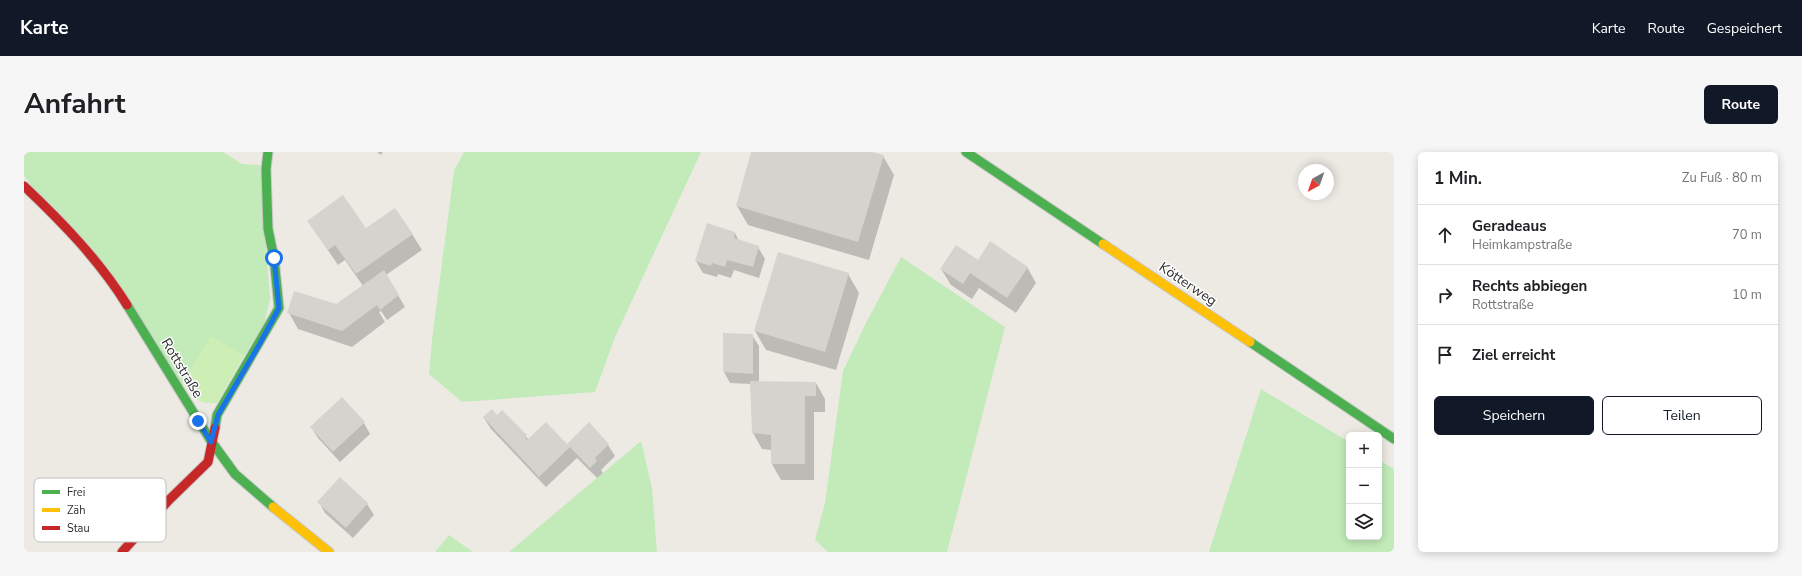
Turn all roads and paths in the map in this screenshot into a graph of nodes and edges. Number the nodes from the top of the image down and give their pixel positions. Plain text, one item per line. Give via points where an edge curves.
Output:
1 (268, 152) edge
2 (966, 152) edge
3 (24, 186) edge
4 (1394, 439) edge
5 (211, 442) junction
6 (166, 504) edge
7 (131, 542) edge
8 (122, 552) edge
9 (328, 552) edge

1 - 5 street via 268,229 279,308 218,415
2 - 4 street, Kötterweg
3 - 5 street, Rottstraße via 98,264 123,299
5 - 6 street via 208,462
5 - 9 street, Rottstraße via 235,474
7 - 8 street

